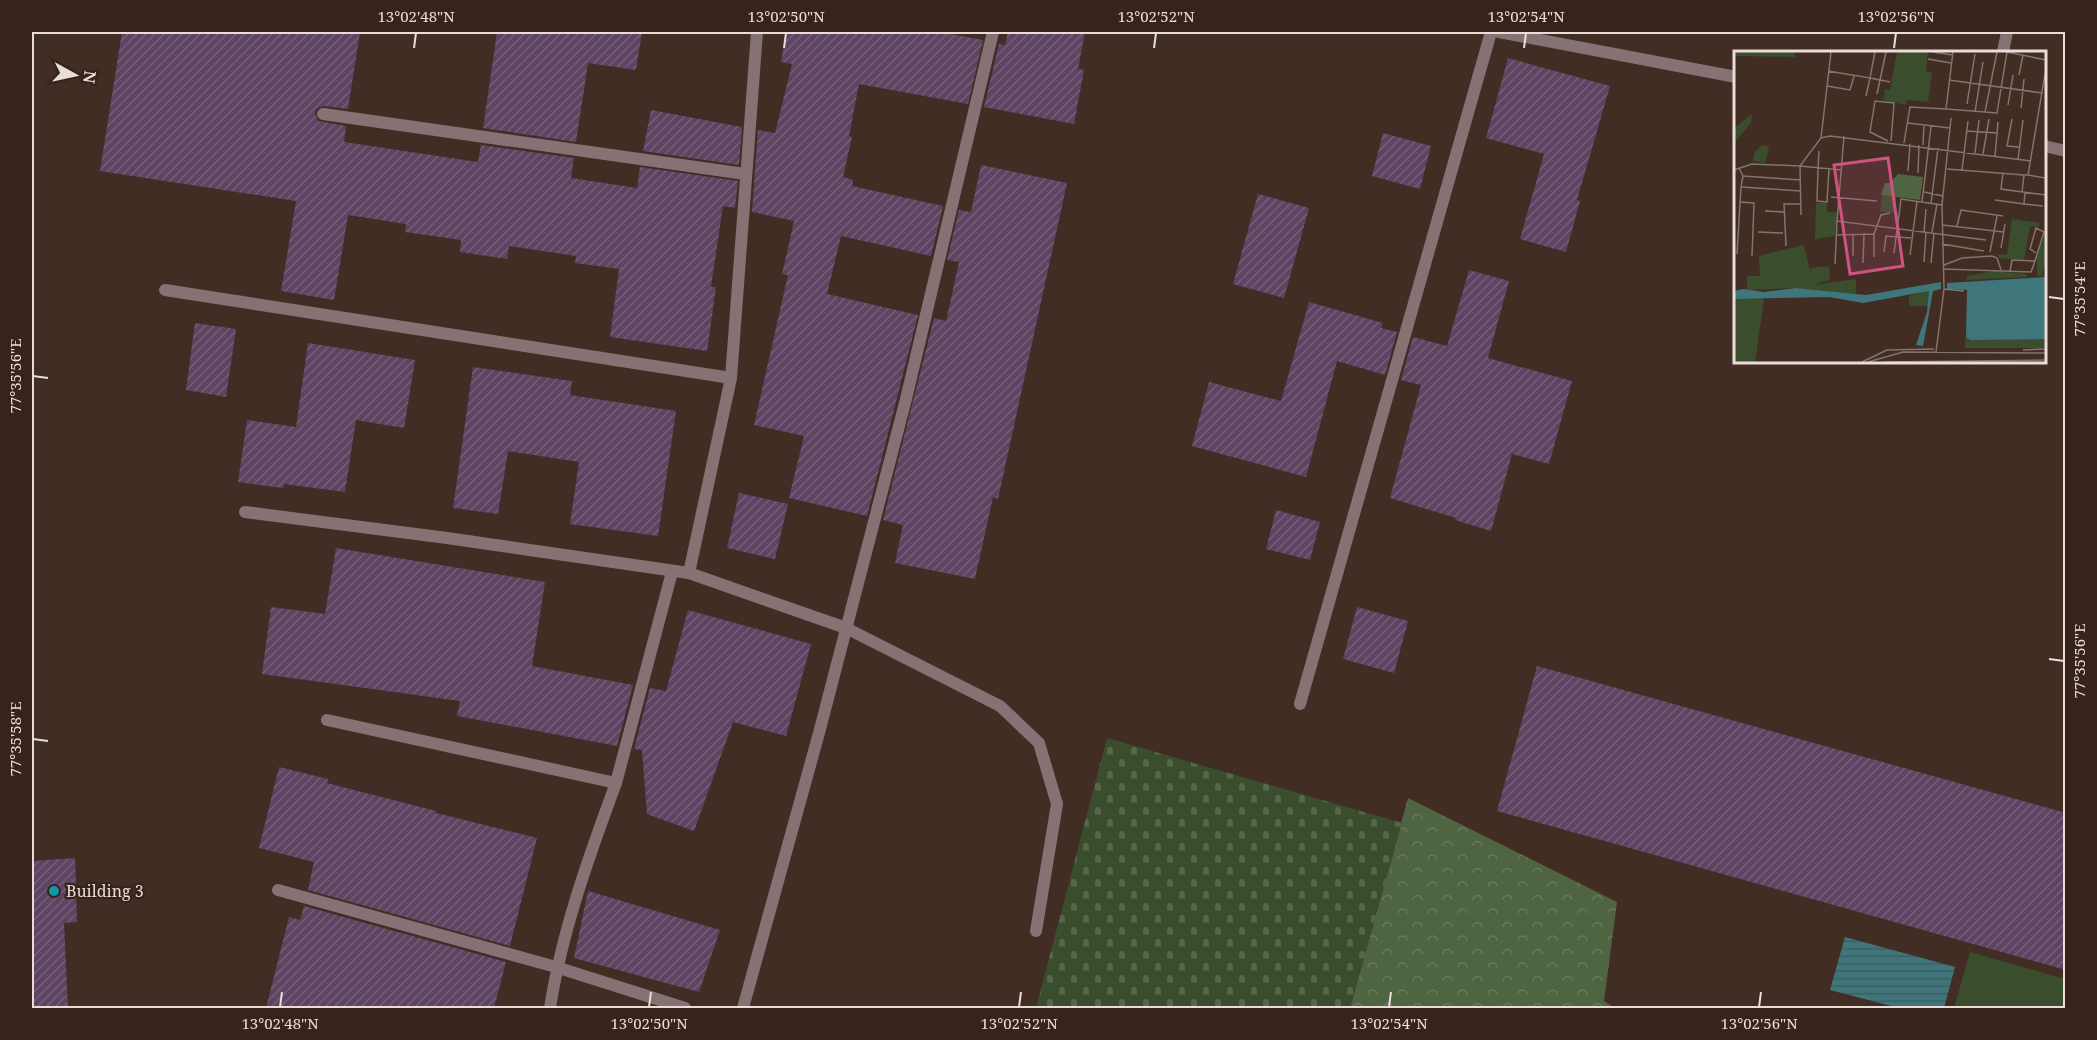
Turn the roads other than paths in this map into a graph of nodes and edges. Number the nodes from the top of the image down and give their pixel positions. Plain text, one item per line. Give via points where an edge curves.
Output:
1 (757, 32) edge
2 (993, 32) edge
3 (1491, 32) edge
4 (1499, 32) edge
5 (2007, 32) edge
6 (2003, 51) edge
7 (1734, 77) edge
8 (323, 114) dead end
9 (2046, 146) edge
10 (2066, 150) edge
11 (745, 174) junction
12 (165, 290) dead end
13 (731, 378) junction
14 (245, 512) dead end
15 (672, 572) junction
16 (689, 573) junction
17 (846, 628) junction
18 (1300, 704) dead end
19 (327, 720) dead end
20 (616, 783) junction
21 (278, 890) dead end
22 (1036, 932) dead end
23 (556, 967) junction
24 (550, 1008) edge
25 (685, 1008) edge
26 (743, 1008) edge

1 - 11 street
2 - 17 street via 909,388
3 - 18 street
4 - 7 street
5 - 6 street
8 - 11 street
9 - 10 street
11 - 13 street
12 - 13 street
13 - 16 street
14 - 15 street
15 - 16 street
15 - 20 street
16 - 17 street
17 - 22 street via 1000,706 1039,743 1057,804
17 - 26 street
19 - 20 street
20 - 23 street
21 - 23 street
23 - 24 street
23 - 25 street

